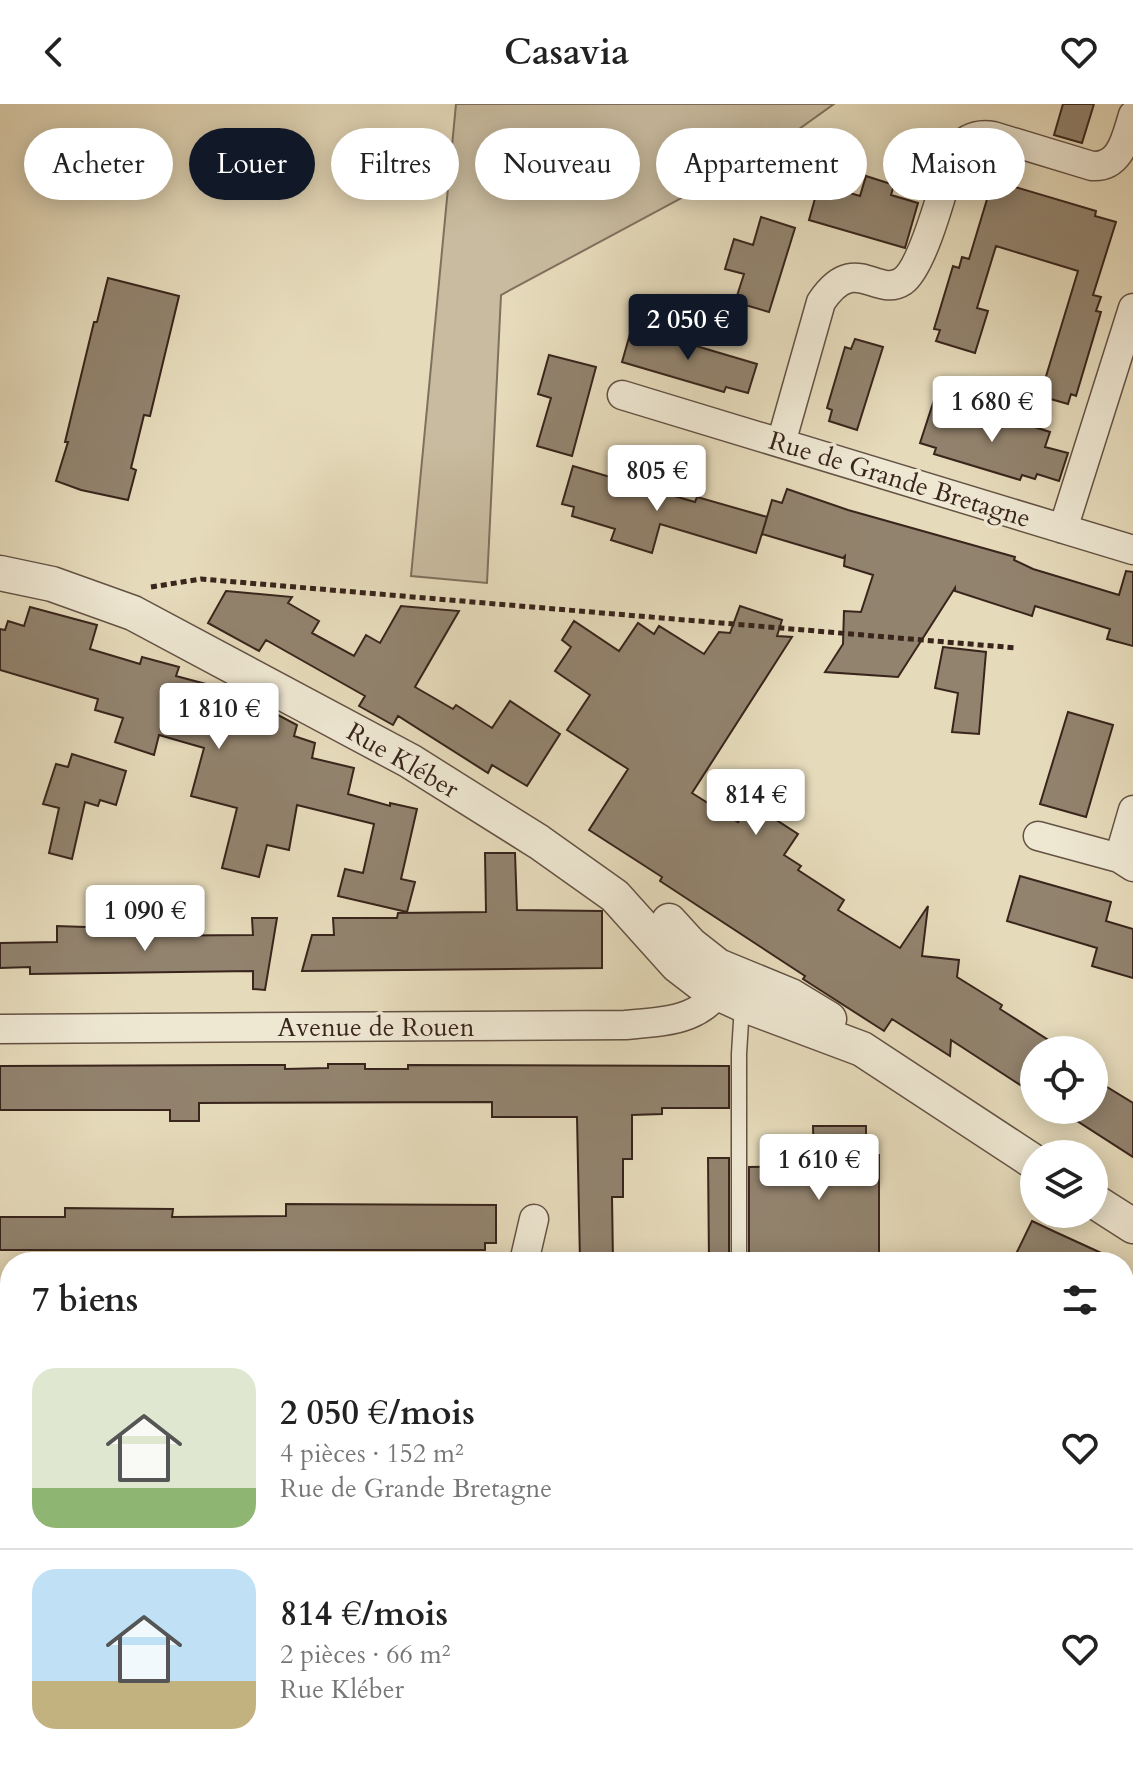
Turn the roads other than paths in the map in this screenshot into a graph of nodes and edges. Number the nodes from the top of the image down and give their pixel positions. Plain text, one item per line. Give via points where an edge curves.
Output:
1 (1133, 115) edge
2 (1133, 308) edge
3 (622, 395) dead end
4 (781, 443) junction
5 (1063, 529) junction
6 (1133, 550) edge
7 (0, 573) edge
8 (1133, 810) edge
9 (1038, 836) dead end
10 (1126, 862) edge
11 (731, 991) junction
12 (0, 1029) edge
13 (1020, 1153) edge
14 (1108, 1210) edge
15 (534, 1219) dead end
16 (1133, 1226) edge
17 (526, 1252) edge
18 (739, 1252) edge

1 - 4 street via 1117,156 1102,167 993,136 981,134 961,143 916,267 901,283 846,278 821,302
2 - 5 street
3 - 4 street, Rue de Grande Bretagne
4 - 5 street, Rue de Grande Bretagne
5 - 6 street, Rue de Grande Bretagne
7 - 11 street, Rue Kléber via 67,588 133,613 410,761 615,896 698,982
8 - 10 street
9 - 10 street
11 - 12 street, Avenue de Rouen via 689,1016 625,1025
11 - 13 street, Rue Kléber via 882,1062
11 - 18 lane via 739,1054
14 - 16 street
15 - 17 street

